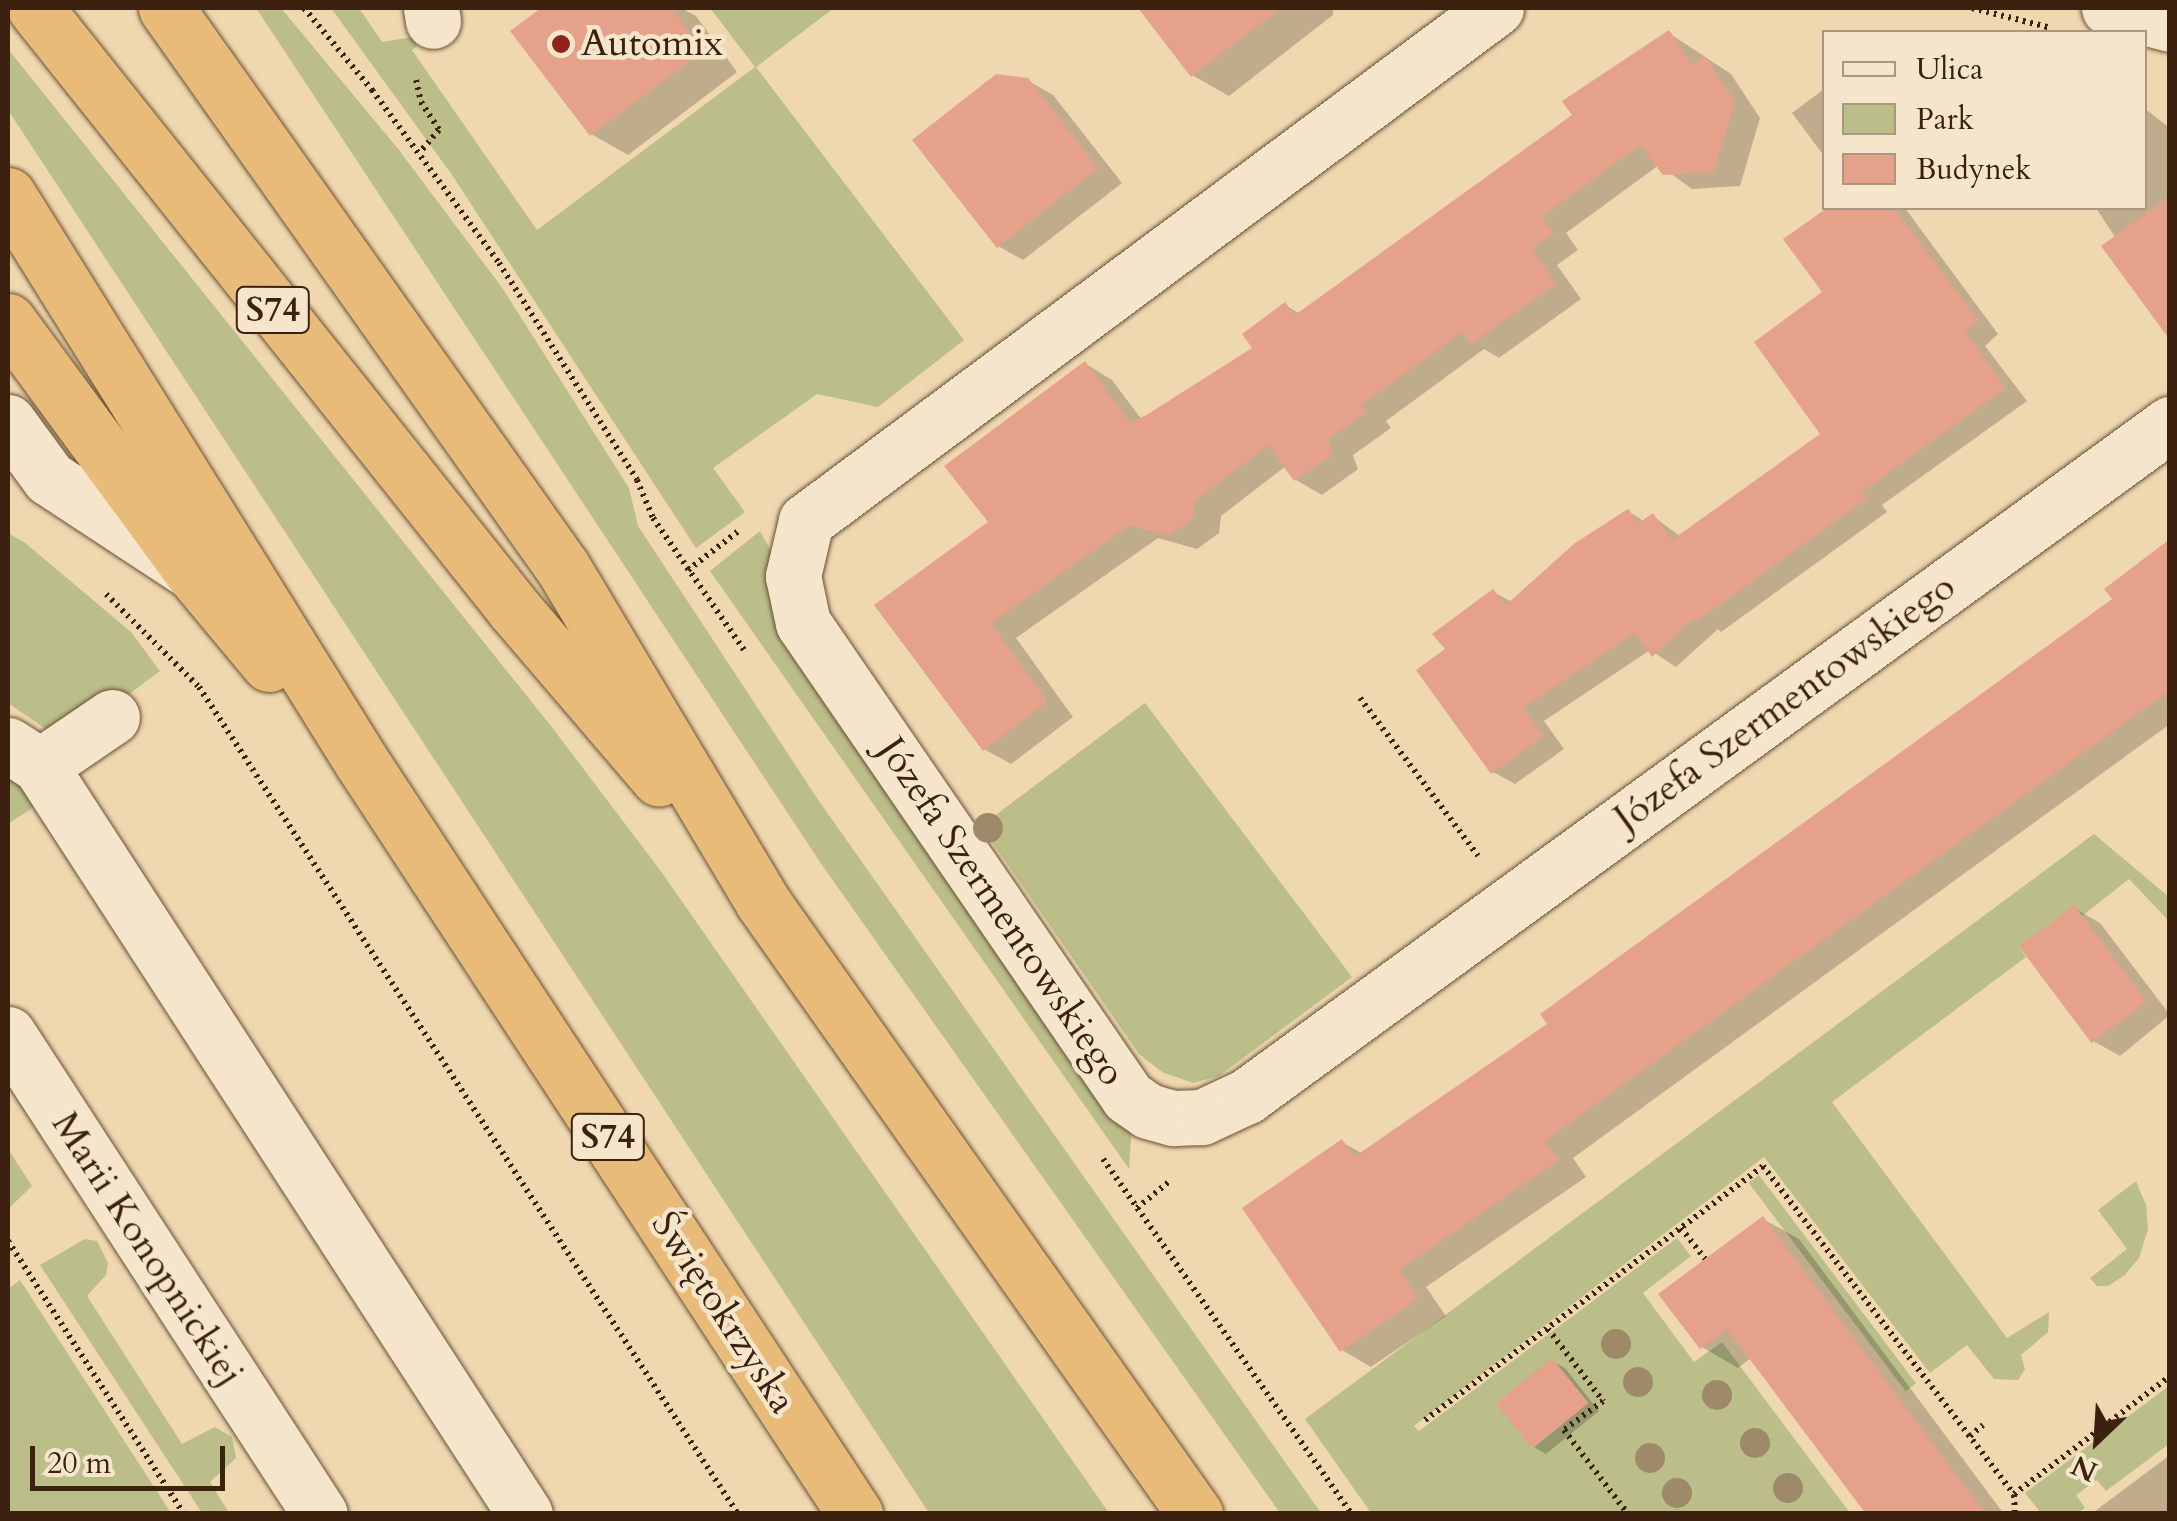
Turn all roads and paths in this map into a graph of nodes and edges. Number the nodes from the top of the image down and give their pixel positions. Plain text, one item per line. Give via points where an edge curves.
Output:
1 (36, 8) edge
2 (166, 8) edge
3 (1496, 8) edge
4 (1972, 8) edge
5 (2109, 8) edge
6 (308, 9) edge
7 (2170, 24) edge
8 (2059, 30) edge
9 (416, 89) dead end
10 (418, 154) junction
11 (8, 195) edge
12 (8, 321) edge
13 (8, 422) edge
14 (602, 422) dead end
15 (2170, 424) edge
16 (752, 521) dead end
17 (688, 570) dead end
18 (194, 574) junction
19 (103, 591) dead end
20 (1360, 698) dead end
21 (112, 717) dead end
22 (24, 756) edge
23 (360, 761) junction
24 (762, 901) junction
25 (1511, 902) junction
26 (8, 1034) edge
27 (1681, 1228) junction
28 (8, 1241) edge
29 (1705, 1259) dead end
30 (1548, 1329) junction
31 (2170, 1376) edge
32 (1272, 1399) dead end
33 (1426, 1420) dead end
34 (1983, 1425) dead end
35 (1970, 1436) junction
36 (2014, 1494) junction
37 (184, 1514) edge
38 (320, 1514) edge
39 (524, 1514) edge
40 (738, 1514) edge
41 (856, 1514) edge
42 (1195, 1514) edge
43 (1352, 1514) edge
44 (1628, 1514) edge
45 (2015, 1514) edge

1 - 24 highway, S74 via 514,609
2 - 24 highway via 562,568
3 - 25 street, Józefa Szermentowskiego via 806,521 793,576 803,623 1128,1097 1148,1112 1202,1117 1226,1109
4 - 8 path
5 - 7 street
6 - 10 path
9 - 10 path via 440,130
10 - 14 path via 499,263
11 - 23 highway, S74
12 - 18 highway
13 - 18 street via 49,478
15 - 25 street, Józefa Szermentowskiego
16 - 17 path
18 - 23 highway
19 - 40 path via 199,686
20 - 25 path
21 - 22 street
22 - 39 street
23 - 41 highway, Świętokrzyska / S74
24 - 42 highway, S74
26 - 38 street, Marii Konopnickiej
27 - 29 path
27 - 30 path
27 - 35 path via 1764,1166
28 - 37 path
30 - 33 path
30 - 44 path via 1604,1402 1564,1430
31 - 36 path
32 - 43 path
34 - 35 path
35 - 36 path
36 - 45 path

